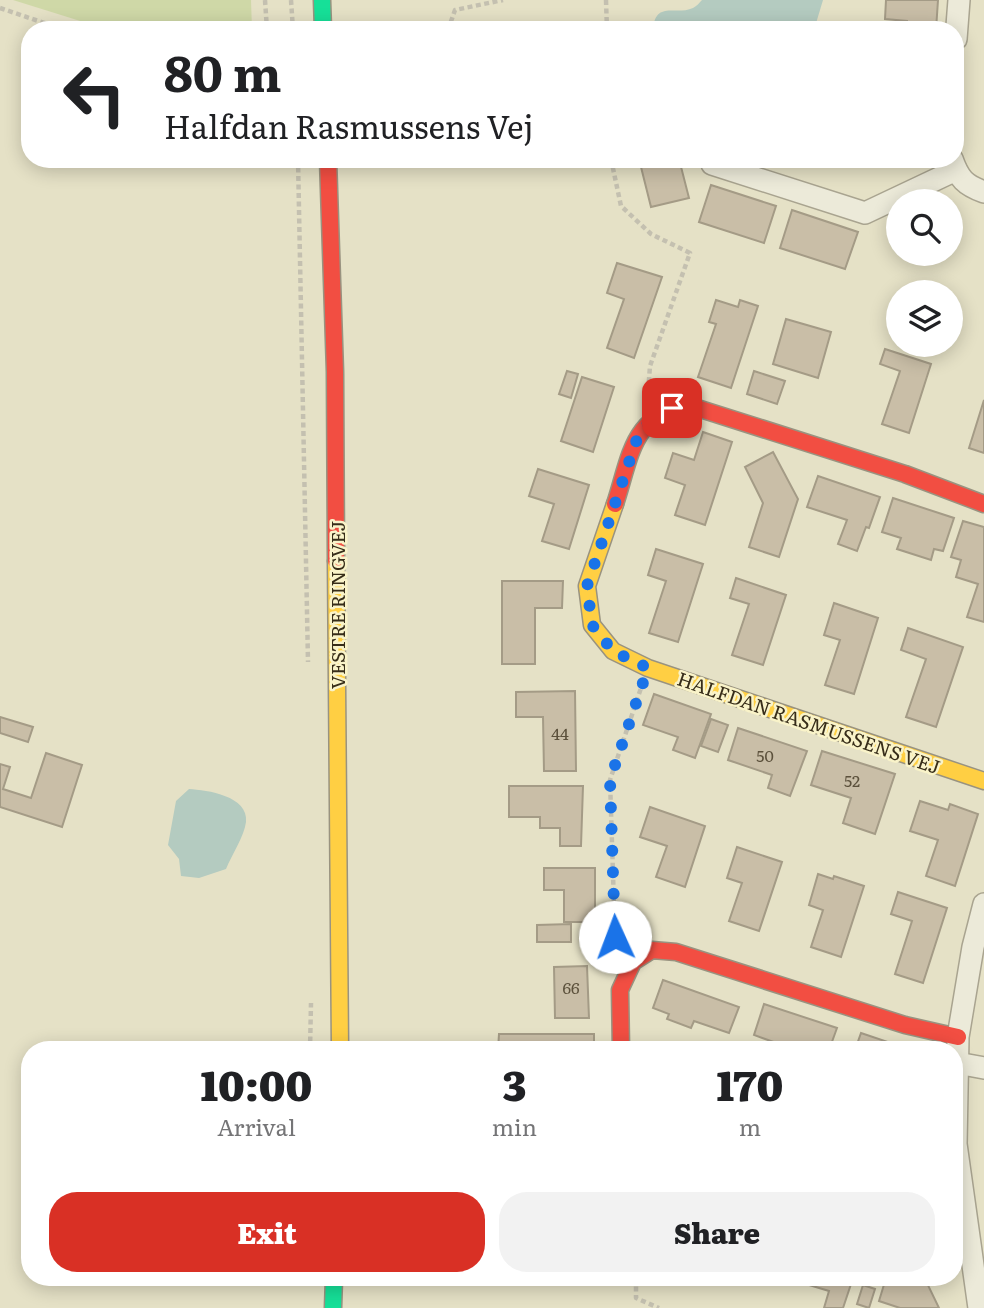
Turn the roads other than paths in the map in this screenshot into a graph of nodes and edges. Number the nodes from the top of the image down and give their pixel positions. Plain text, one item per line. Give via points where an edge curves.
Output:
1 (321, 0) edge
2 (959, 0) edge
3 (322, 21) edge
4 (957, 21) edge
5 (328, 168) edge
6 (724, 168) edge
7 (948, 168) edge
8 (956, 168) edge
9 (984, 191) edge
10 (984, 505) edge
11 (984, 781) edge
12 (984, 904) edge
13 (958, 1037) junction
14 (340, 1041) edge
15 (621, 1041) edge
16 (958, 1041) edge
17 (963, 1064) edge
18 (984, 1068) edge
19 (963, 1249) edge
20 (334, 1286) edge
21 (333, 1308) edge
22 (979, 1308) edge

1 - 3 street
2 - 4 street
5 - 14 street, VESTRE RINGVEJ via 335,372
6 - 7 street via 865,213
8 - 9 street via 967,186
10 - 11 street, HALFDAN RASMUSSENS VEJ via 905,474 694,407 672,408 657,413 639,433 587,586 592,625 613,651 648,668
12 - 13 street via 972,947
13 - 15 street via 905,1025 676,952 652,950 633,962 620,990
13 - 16 street
17 - 18 street
19 - 22 street
20 - 21 street

